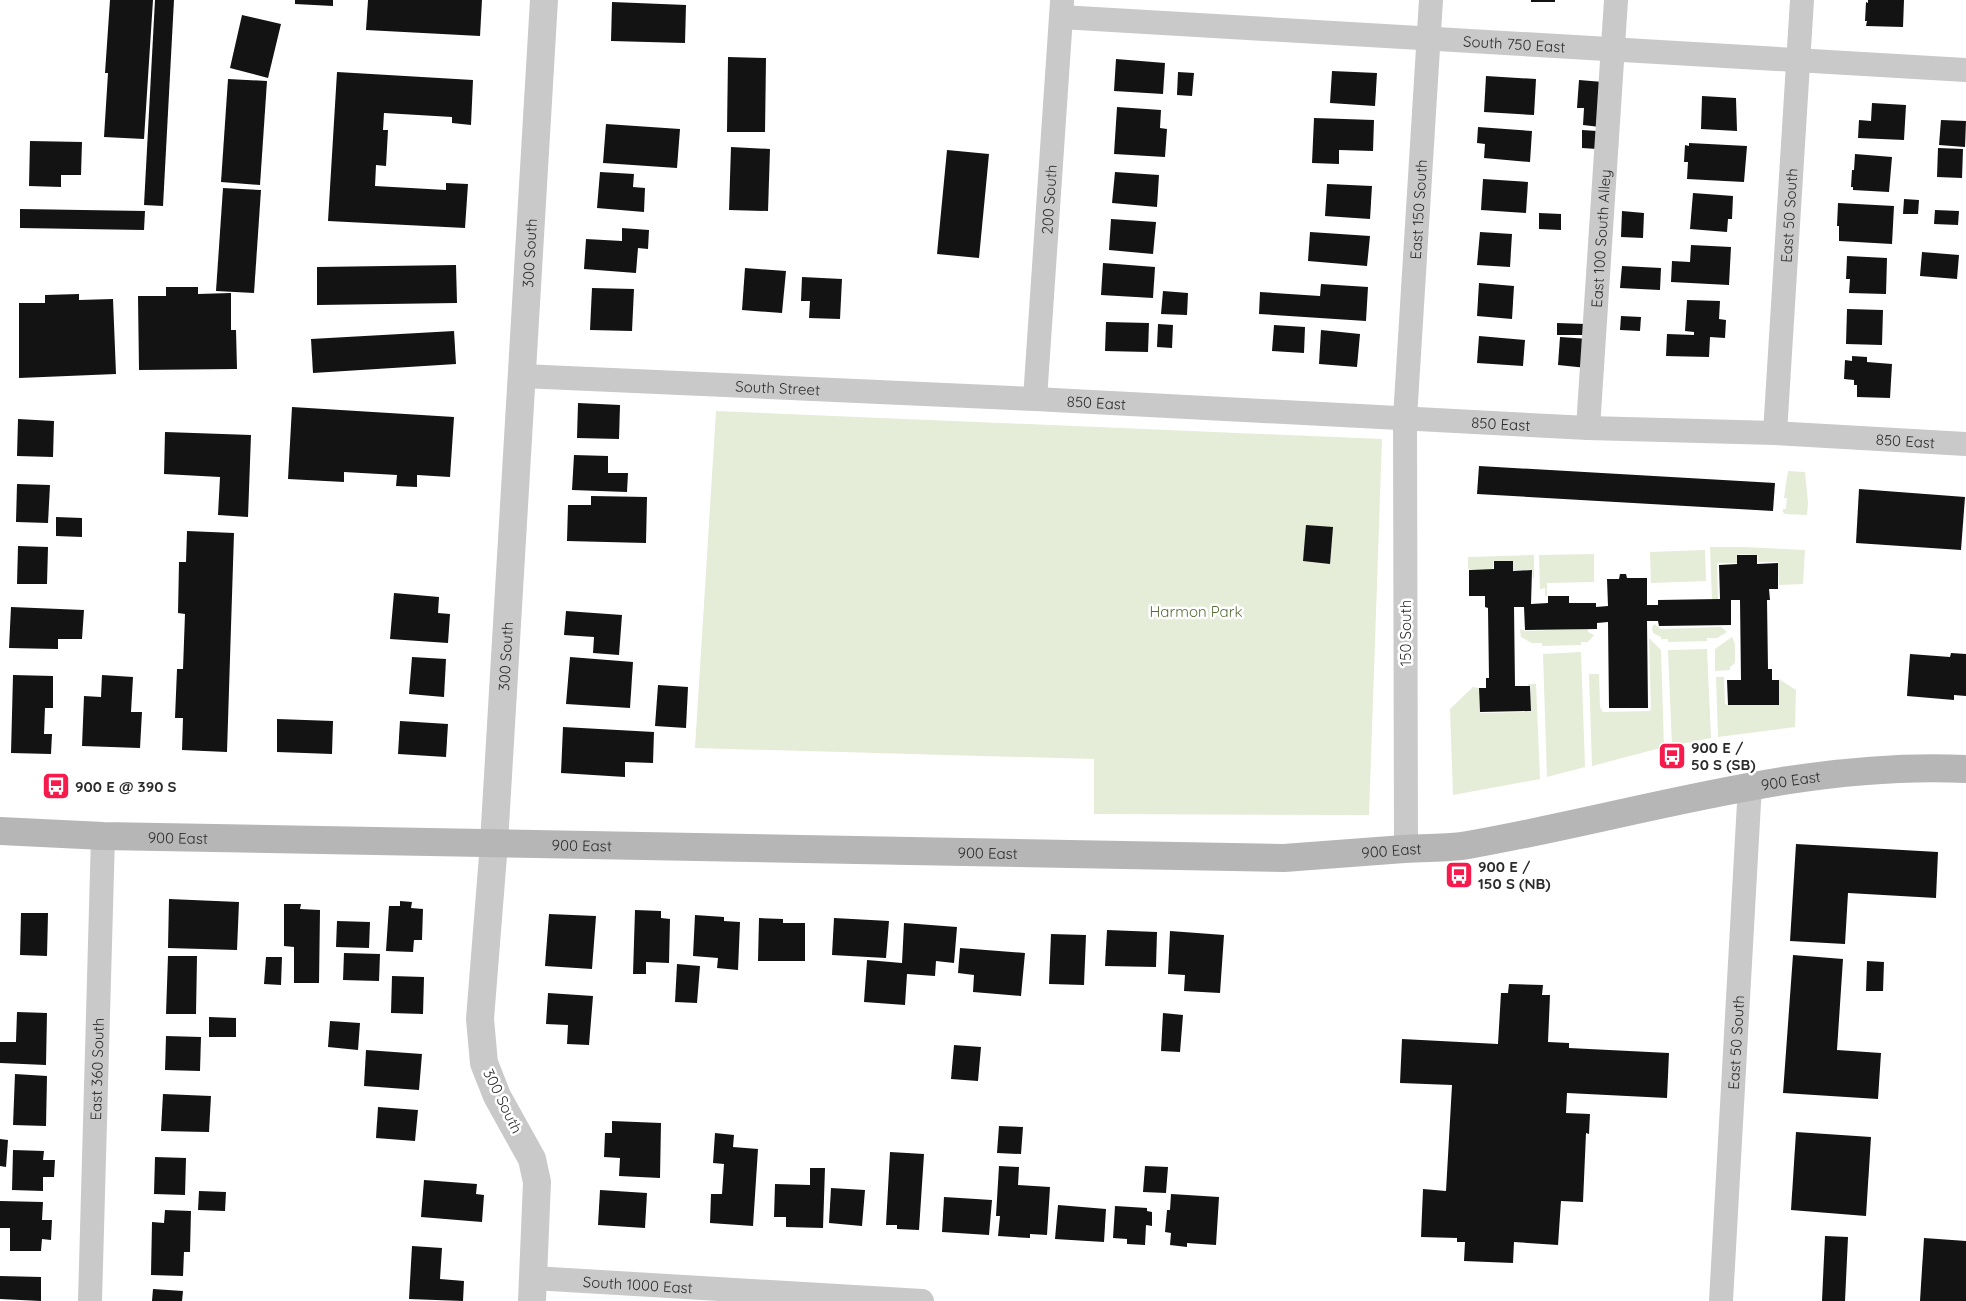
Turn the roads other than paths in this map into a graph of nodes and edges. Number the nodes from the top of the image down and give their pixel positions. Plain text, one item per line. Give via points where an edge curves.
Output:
1 (544, 0) edge
2 (1431, 0) edge
3 (1616, 0) edge
4 (1802, 0) edge
5 (1062, 8) edge
6 (1429, 38) junction
7 (1613, 49) junction
8 (1799, 59) junction
9 (1966, 70) edge
10 (522, 376) junction
11 (1035, 400) junction
12 (1405, 418) junction
13 (1588, 428) junction
14 (1776, 432) junction
15 (1966, 444) edge
16 (1966, 769) edge
17 (1750, 785) junction
18 (0, 831) edge
19 (102, 836) junction
20 (494, 843) junction
21 (1406, 849) junction
22 (533, 1289) edge
23 (90, 1301) edge
24 (922, 1301) edge
25 (1720, 1301) edge

1 - 10 street, 300 South
2 - 6 street, East 150 South
3 - 7 street, East 100 South Alley
4 - 8 street, East 50 South
5 - 6 street, South 750 East
5 - 11 street, 200 South
6 - 7 street, South 750 East
6 - 12 street, East 150 South
7 - 8 street, South 750 East
7 - 13 street, East 100 South Alley
8 - 9 street, South 750 East
8 - 14 street, East 50 South
10 - 11 street, South Street
10 - 20 street, 300 South
11 - 12 street, 850 East
12 - 13 street, 850 East
12 - 21 street, 150 South
13 - 14 street, 850 East
14 - 15 street, 850 East
16 - 17 main road, 900 East via 1933,767 1856,771
17 - 21 main road, 900 East via 1474,844
17 - 25 street, East 50 South
18 - 19 main road, 900 East
19 - 20 main road, 900 East
19 - 23 street, East 360 South
20 - 21 main road, 900 East via 1284,858
20 - 22 street, 300 South via 480,1019 484,1062 497,1096 532,1159 537,1182
22 - 24 street, South 1000 East

